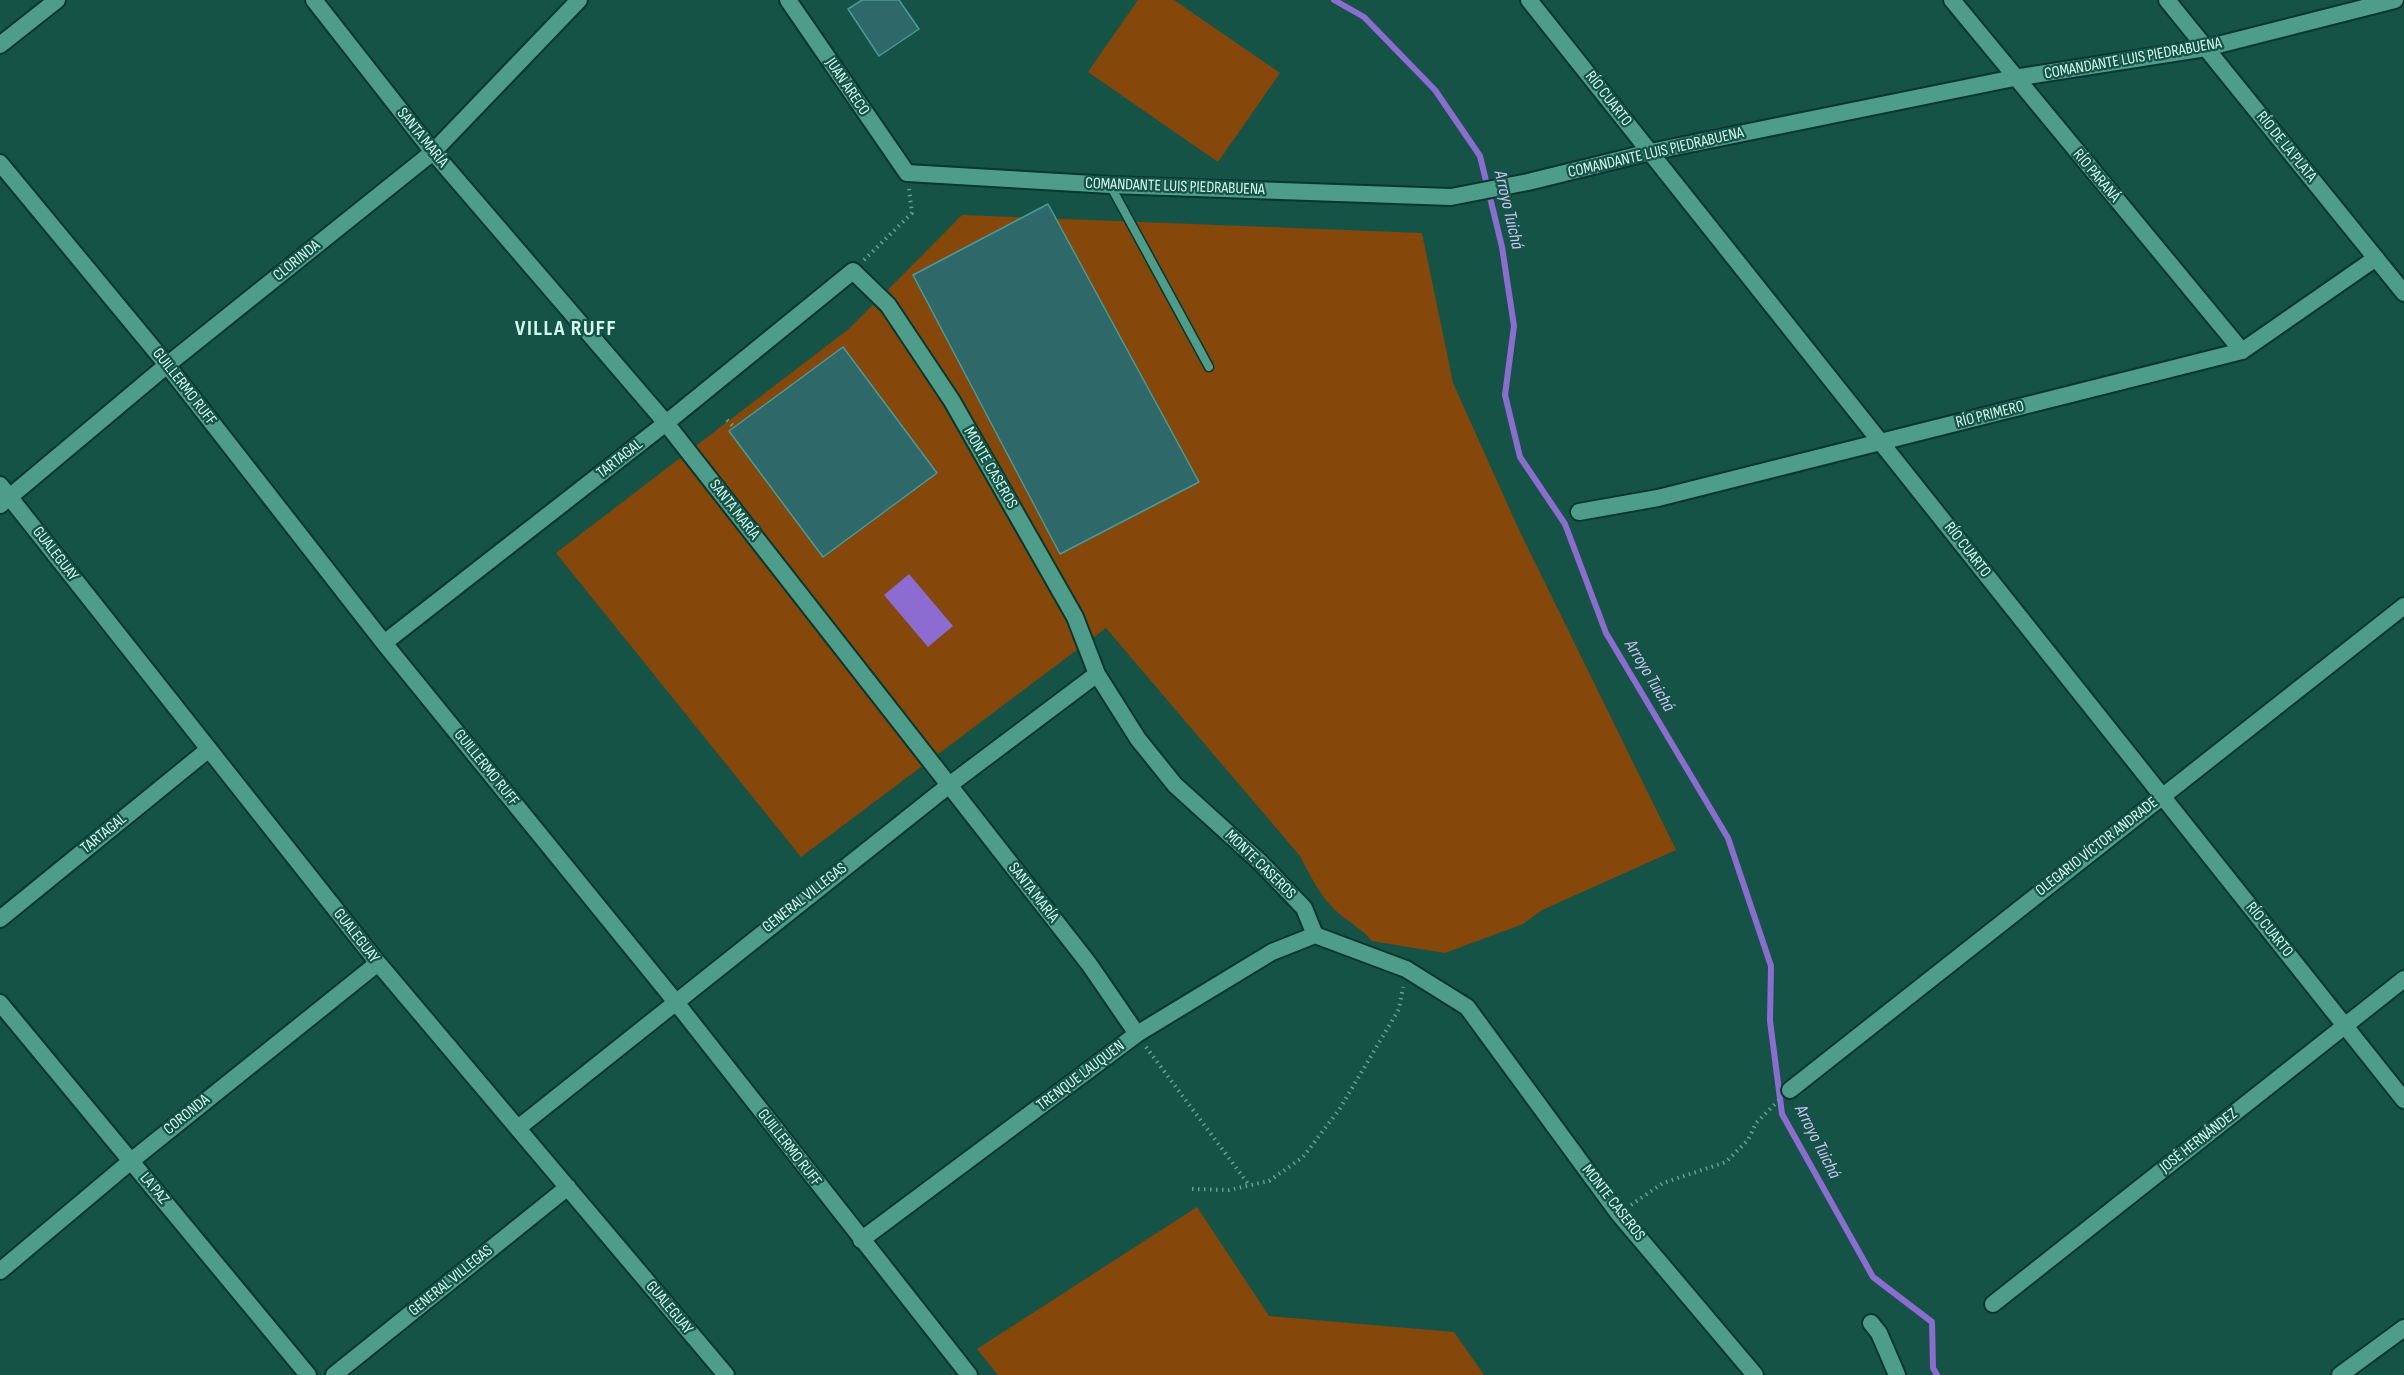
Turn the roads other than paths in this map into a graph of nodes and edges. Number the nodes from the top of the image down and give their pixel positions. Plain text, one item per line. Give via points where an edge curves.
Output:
1 (57, 0) edge
2 (314, 0) edge
3 (579, 0) edge
4 (788, 0) edge
5 (1529, 0) edge
6 (1952, 0) edge
7 (2167, 0) edge
8 (2395, 0) edge
9 (0, 45) edge
10 (2206, 48) junction
11 (2014, 78) junction
12 (433, 152) junction
13 (1650, 152) junction
14 (0, 163) edge
15 (907, 173) joint
16 (1110, 185) junction
17 (2376, 258) junction
18 (853, 271) joint
19 (2404, 293) edge
20 (2242, 351) junction
21 (167, 365) junction
22 (1209, 367) dead end
23 (666, 423) junction
24 (1882, 443) junction
25 (3, 496) edge
26 (1579, 512) dead end
27 (2404, 606) edge
28 (384, 643) junction
29 (1097, 674) junction
30 (209, 749) junction
31 (948, 786) junction
32 (2162, 796) junction
33 (0, 919) edge
34 (1315, 935) junction
35 (378, 963) junction
36 (2404, 979) edge
37 (675, 1001) junction
38 (0, 1003) edge
39 (2345, 1025) junction
40 (1137, 1035) junction
41 (1790, 1090) dead end
42 (2404, 1100) edge
43 (518, 1128) junction
44 (130, 1161) junction
45 (568, 1187) junction
46 (861, 1240) junction
47 (0, 1271) edge
48 (1993, 1304) dead end
49 (1871, 1323) dead end
50 (2404, 1328) edge
51 (308, 1375) edge
52 (334, 1375) edge
53 (726, 1375) edge
54 (969, 1375) edge
55 (1755, 1375) edge
56 (1897, 1375) edge
57 (2340, 1375) edge

1 - 9 street
2 - 12 street, SANTA MARÍA
3 - 12 street, CLORINDA
4 - 15 street, JUAN ARECO
5 - 13 street, RÍO CUARTO
6 - 11 street, RÍO PARANÁ
7 - 10 street, RÍO DE LA PLATA
8 - 10 street, COMANDANTE LUIS PIEDRABUENA
10 - 11 street, COMANDANTE LUIS PIEDRABUENA
10 - 17 street, RÍO DE LA PLATA
11 - 13 street, COMANDANTE LUIS PIEDRABUENA
11 - 20 street, RÍO PARANÁ
12 - 21 street, CLORINDA
12 - 23 street, SANTA MARÍA
13 - 16 street, COMANDANTE LUIS PIEDRABUENA via 1451,197
13 - 24 street, RÍO CUARTO
14 - 21 street, GUILLERMO RUFF
15 - 16 street, COMANDANTE LUIS PIEDRABUENA
16 - 22 lane
17 - 19 street, RÍO DE LA PLATA
17 - 20 street, RÍO PRIMERO
18 - 23 street, TARTAGAL
18 - 29 street, MONTE CASEROS via 888,305 952,401 1075,617
20 - 24 street, RÍO PRIMERO
21 - 25 street, CLORINDA
21 - 28 street, GUILLERMO RUFF
23 - 28 street, TARTAGAL
23 - 31 street, SANTA MARÍA
24 - 26 street, RÍO PRIMERO via 1658,498
24 - 32 street, RÍO CUARTO
25 - 30 street, GUALEGUAY
27 - 32 street, OLEGARIO VÍCTOR ANDRADE
28 - 37 street, GUILLERMO RUFF
29 - 31 street, GENERAL VILLEGAS
29 - 34 street, MONTE CASEROS via 1138,739 1175,785 1304,908
30 - 33 street, TARTAGAL
30 - 35 street, GUALEGUAY
31 - 37 street, GENERAL VILLEGAS
31 - 40 street, SANTA MARÍA via 1089,964
32 - 39 street, RÍO CUARTO
32 - 41 street, OLEGARIO VÍCTOR ANDRADE
34 - 40 street, TRENQUE LAUQUEN via 1272,952
34 - 55 street, MONTE CASEROS via 1406,969 1467,1007 1618,1213
35 - 43 street, GUALEGUAY
35 - 44 street, CORONDA
36 - 39 street, JOSÉ HERNÁNDEZ
37 - 43 street, GENERAL VILLEGAS
37 - 46 street, GUILLERMO RUFF
38 - 44 street, LA PAZ
39 - 42 street, RÍO CUARTO
39 - 48 street, JOSÉ HERNÁNDEZ
40 - 46 street, TRENQUE LAUQUEN
43 - 45 street, GUALEGUAY
44 - 47 street, CORONDA
44 - 51 street, LA PAZ
45 - 52 street, GENERAL VILLEGAS
45 - 53 street, GUALEGUAY
46 - 54 street, GUILLERMO RUFF
49 - 56 street
50 - 57 street

